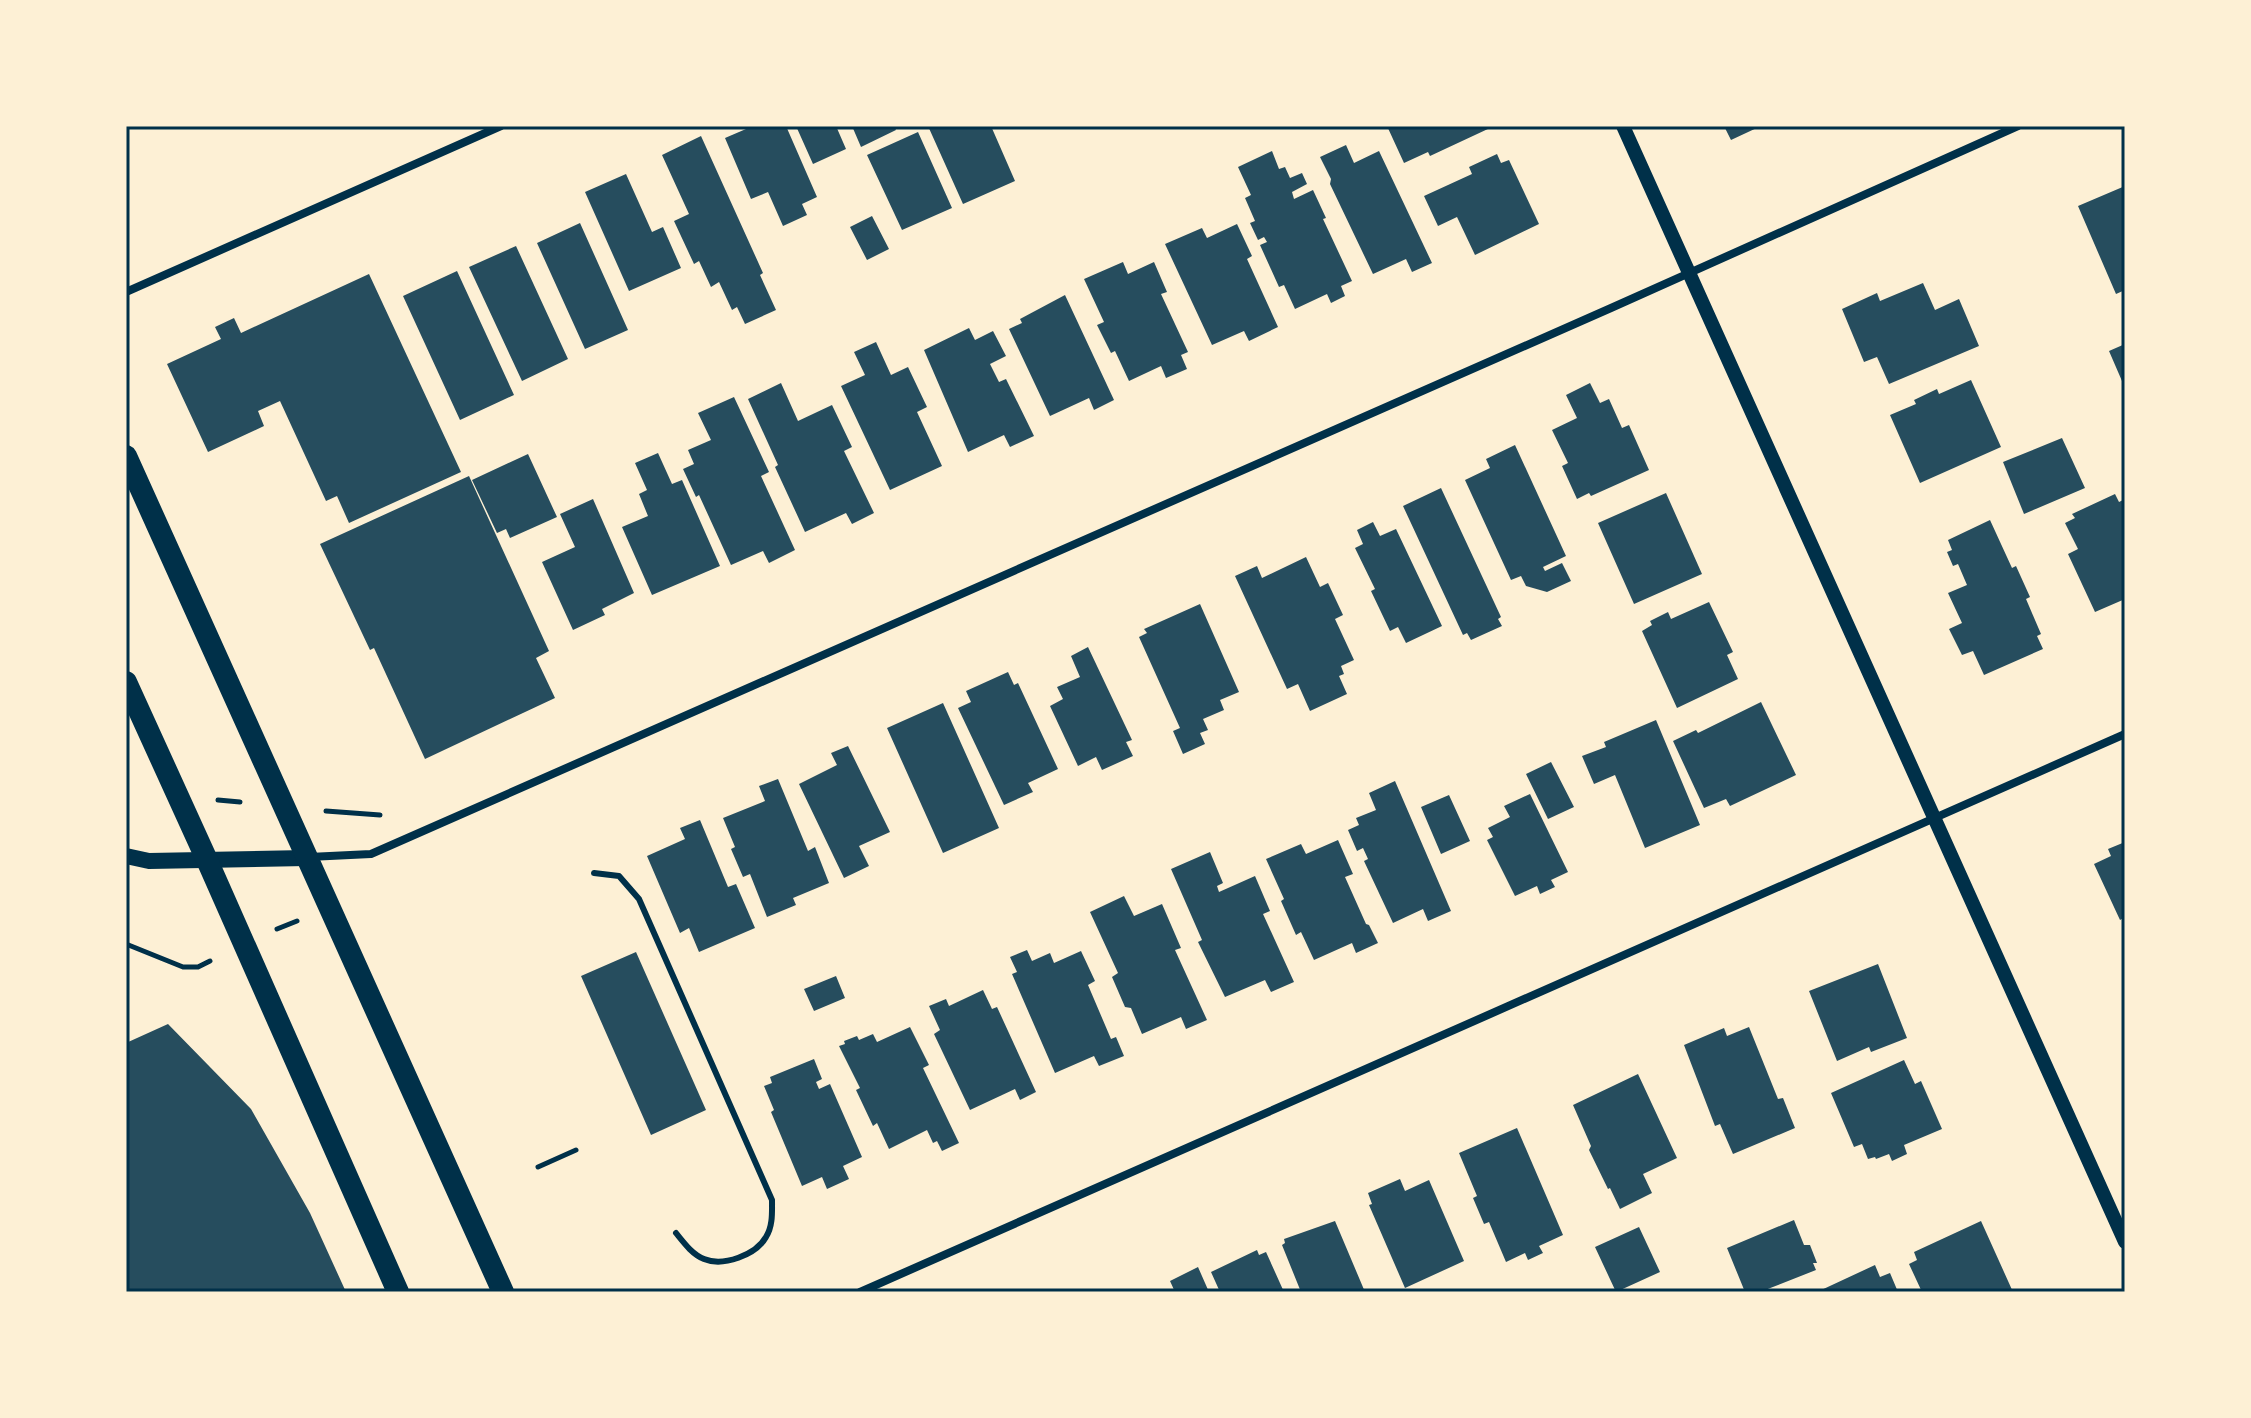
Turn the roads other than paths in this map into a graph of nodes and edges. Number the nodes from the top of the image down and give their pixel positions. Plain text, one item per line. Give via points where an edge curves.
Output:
1 (501, 126) edge
2 (1623, 126) edge
3 (2018, 126) edge
4 (1688, 274) junction
5 (126, 292) edge
6 (126, 456) edge
7 (126, 682) edge
8 (2125, 734) edge
9 (1935, 817) junction
10 (126, 856) edge
11 (306, 858) junction
12 (207, 860) junction
13 (594, 873) dead end
14 (676, 1233) dead end
15 (2125, 1242) edge
16 (398, 1292) edge
17 (503, 1292) edge
18 (860, 1292) edge

1 - 5 street
2 - 4 street
3 - 4 street
4 - 9 street
4 - 11 street via 371,854
6 - 11 highway
7 - 12 highway
8 - 9 street
9 - 15 street
9 - 18 street
10 - 12 main road
11 - 12 main road
11 - 17 highway
12 - 16 highway
13 - 14 lane via 619,876 639,899 772,1200 766,1238 728,1261 706,1260

